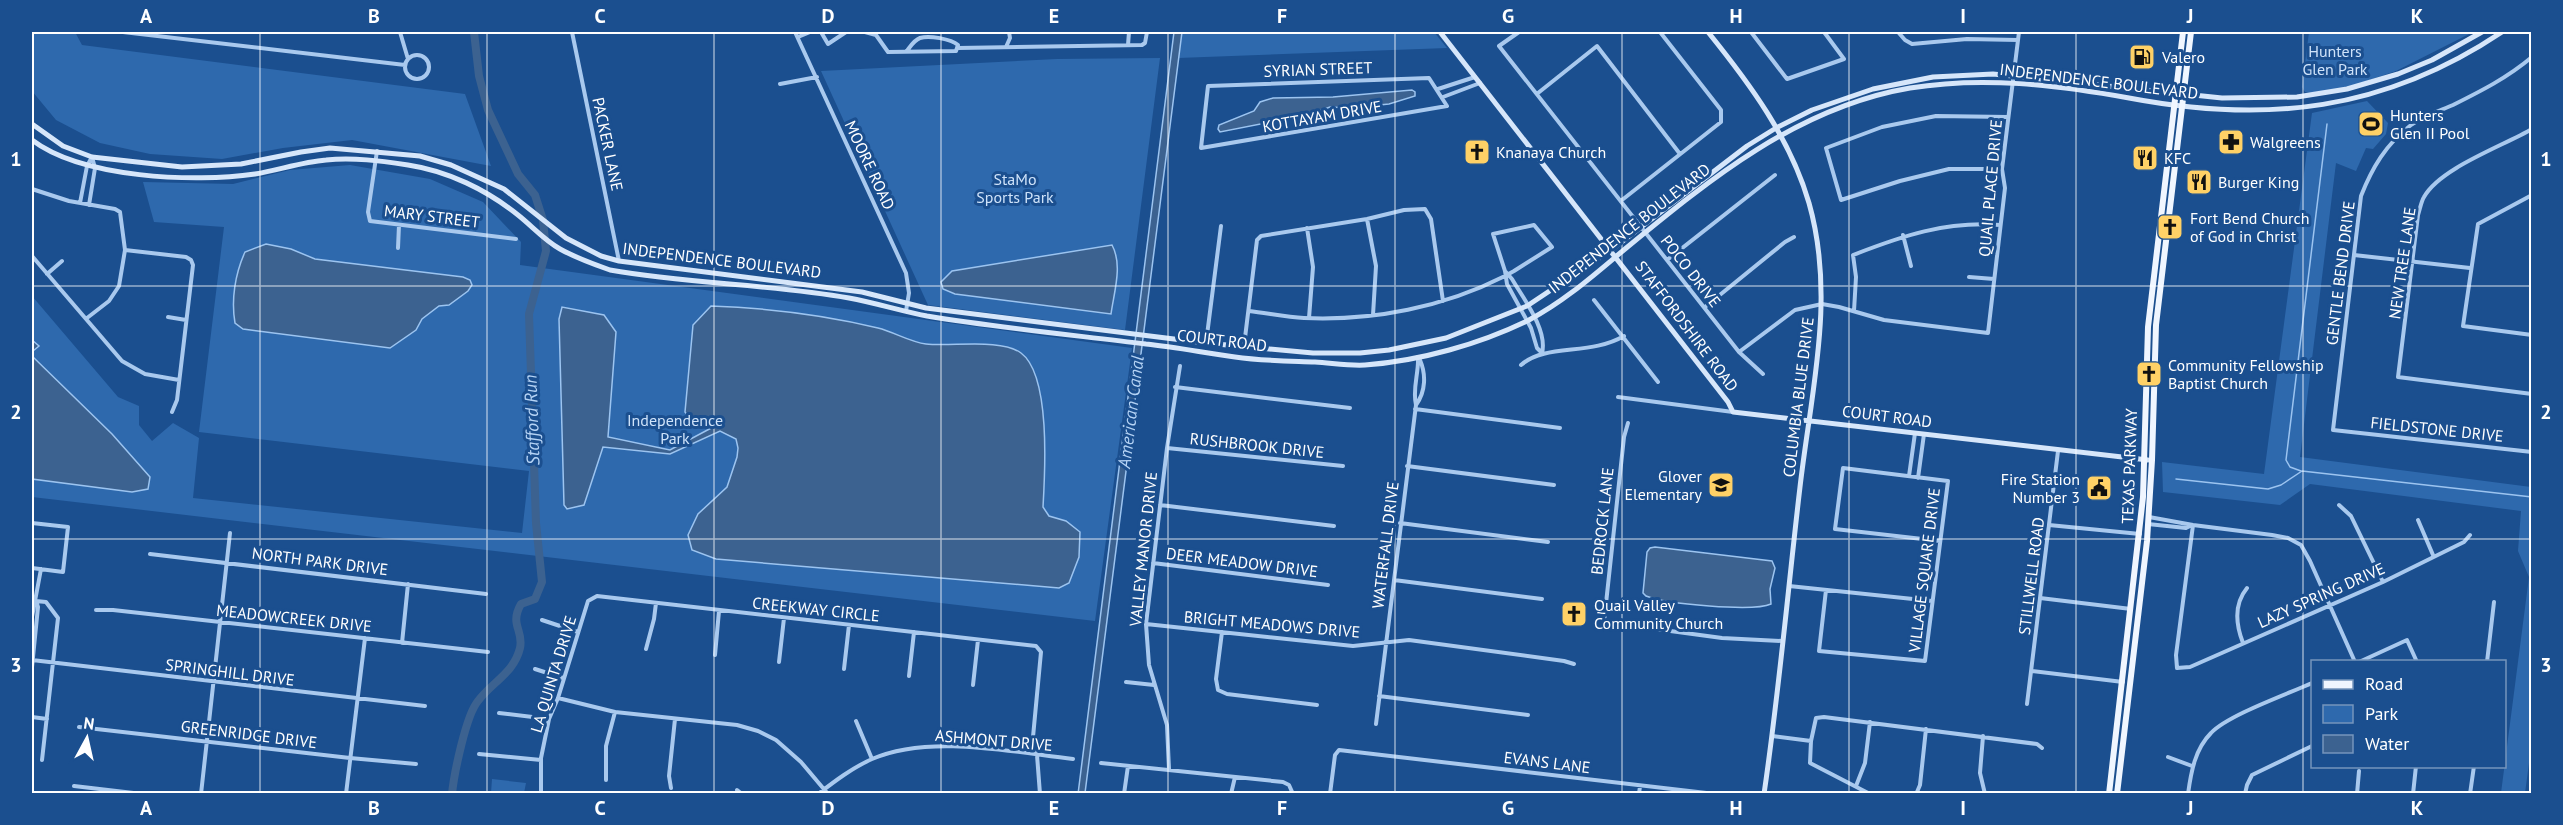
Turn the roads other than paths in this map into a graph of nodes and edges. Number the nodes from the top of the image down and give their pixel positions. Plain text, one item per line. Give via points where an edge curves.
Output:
1 (123, 32) edge
2 (137, 32) edge
3 (400, 32) edge
4 (572, 32) edge
5 (795, 32) edge
6 (810, 32) edge
7 (821, 32) edge
8 (846, 32) edge
9 (866, 32) edge
10 (1010, 32) edge
11 (1129, 32) edge
12 (1147, 32) edge
13 (1440, 32) edge
14 (1519, 32) edge
15 (1660, 32) edge
16 (1708, 32) edge
17 (1750, 32) edge
18 (1824, 32) edge
19 (1898, 32) edge
20 (2019, 32) edge
21 (2183, 32) edge
22 (2191, 32) edge
23 (2482, 32) edge
24 (2502, 32) edge
25 (798, 37) junction
26 (2018, 40) junction
27 (1128, 45) junction
28 (1006, 47) junction
29 (958, 48) junction
30 (906, 52) junction
31 (2532, 57) edge
32 (408, 59) junction
33 (2432, 60) junction
34 (405, 66) junction
35 (2436, 71) junction
36 (2014, 75) junction
37 (1475, 76) junction
38 (817, 77) junction
39 (1933, 77) junction
40 (1480, 83) junction
41 (2013, 83) junction
42 (780, 84) dead end
43 (1934, 85) junction
44 (2101, 86) junction
45 (1438, 89) junction
46 (1538, 93) junction
47 (2103, 93) junction
48 (2179, 93) junction
49 (1852, 95) junction
50 (1443, 97) junction
51 (2297, 97) junction
52 (1854, 102) junction
53 (2178, 104) junction
54 (2297, 109) junction
55 (2008, 117) junction
56 (32, 124) edge
57 (1776, 128) junction
58 (2532, 129) edge
59 (1780, 134) junction
60 (32, 140) edge
61 (1201, 148) joint
62 (377, 151) junction
63 (1680, 154) junction
64 (92, 157) junction
65 (376, 161) junction
66 (241, 164) junction
67 (87, 166) junction
68 (95, 168) junction
69 (2002, 169) junction
70 (244, 175) junction
71 (1775, 175) dead end
72 (1706, 177) junction
73 (1711, 182) junction
74 (32, 189) edge
75 (2532, 195) edge
76 (1622, 200) junction
77 (80, 203) junction
78 (89, 205) junction
79 (1367, 219) junction
80 (2160, 220) junction
81 (399, 225) junction
82 (2000, 225) junction
83 (1221, 226) dead end
84 (1641, 227) junction
85 (1307, 228) junction
86 (1646, 232) junction
87 (1903, 235) junction
88 (2166, 235) junction
89 (1794, 237) dead end
90 (516, 239) dead end
91 (398, 248) dead end
92 (125, 250) junction
93 (1611, 250) junction
94 (2354, 255) junction
95 (32, 256) edge
96 (1616, 257) junction
97 (1667, 260) junction
98 (62, 261) dead end
99 (619, 261) junction
100 (2413, 262) junction
101 (1911, 266) dead end
102 (671, 268) junction
103 (2470, 268) junction
104 (47, 274) junction
105 (1506, 274) junction
106 (670, 277) junction
107 (1969, 277) dead end
108 (1994, 279) junction
109 (1594, 300) dead end
110 (1443, 301) junction
111 (907, 303) junction
112 (1822, 304) junction
113 (1527, 306) junction
114 (1705, 307) junction
115 (1521, 309) junction
116 (1249, 310) junction
117 (906, 311) junction
118 (1854, 311) junction
119 (1373, 315) junction
120 (168, 317) dead end
121 (87, 318) junction
122 (1309, 318) junction
123 (1530, 319) junction
124 (186, 320) junction
125 (1071, 326) junction
126 (1116, 332) junction
127 (1070, 334) junction
128 (2532, 335) edge
129 (1624, 336) junction
130 (1116, 339) junction
131 (1206, 343) junction
132 (1416, 345) junction
133 (1244, 346) junction
134 (1739, 352) junction
135 (1542, 353) junction
136 (1418, 356) junction
137 (1521, 365) dead end
138 (1180, 366) dead end
139 (1763, 374) dead end
140 (179, 380) junction
141 (1658, 381) dead end
142 (1175, 387) junction
143 (2532, 394) edge
144 (1618, 397) dead end
145 (1416, 407) junction
146 (1350, 408) dead end
147 (172, 412) dead end
148 (1733, 412) junction
149 (1808, 421) junction
150 (1628, 423) dead end
151 (1560, 428) dead end
152 (2339, 431) joint
153 (1915, 433) junction
154 (1924, 434) junction
155 (1167, 448) junction
156 (2058, 451) junction
157 (2532, 452) edge
158 (2144, 460) junction
159 (2152, 460) junction
160 (1344, 466) dead end
161 (1407, 466) junction
162 (1910, 476) junction
163 (1918, 478) junction
164 (1554, 485) dead end
165 (1160, 505) junction
166 (2339, 505) dead end
167 (2148, 520) junction
168 (2418, 520) dead end
169 (32, 523) edge
170 (1400, 524) junction
171 (2049, 525) junction
172 (2193, 525) junction
173 (1334, 526) dead end
174 (230, 533) dead end
175 (2140, 534) junction
176 (2470, 535) dead end
177 (1940, 541) junction
178 (1548, 542) dead end
179 (150, 554) dead end
180 (2433, 555) junction
181 (227, 563) junction
182 (1153, 563) junction
183 (32, 568) edge
184 (41, 569) junction
185 (1394, 580) junction
186 (2383, 582) junction
187 (408, 584) junction
188 (1328, 585) dead end
189 (1789, 585) junction
190 (32, 587) edge
191 (38, 588) junction
192 (2247, 588) dead end
193 (1826, 590) junction
194 (486, 594) dead end
195 (590, 598) joint
196 (2040, 598) junction
197 (1542, 599) dead end
198 (36, 601) junction
199 (1932, 602) junction
200 (2494, 602) dead end
201 (656, 603) junction
202 (2329, 604) junction
203 (2132, 609) junction
204 (96, 610) dead end
205 (719, 611) junction
206 (32, 617) edge
207 (784, 618) junction
208 (542, 620) dead end
209 (221, 622) junction
210 (1146, 624) junction
211 (849, 625) junction
212 (578, 632) junction
213 (914, 632) junction
214 (1221, 632) junction
215 (365, 638) junction
216 (978, 640) junction
217 (1782, 640) junction
218 (1386, 642) junction
219 (402, 643) junction
220 (2243, 643) junction
221 (646, 649) dead end
222 (488, 652) dead end
223 (715, 655) dead end
224 (32, 660) edge
225 (2356, 660) edge
226 (2362, 660) edge
227 (2416, 660) edge
228 (2487, 660) edge
229 (779, 662) dead end
230 (54, 663) junction
231 (1574, 664) dead end
232 (32, 667) edge
233 (535, 669) dead end
234 (844, 669) dead end
235 (2032, 671) junction
236 (909, 676) dead end
237 (563, 678) junction
238 (214, 682) junction
239 (1126, 682) dead end
240 (2123, 682) junction
241 (2311, 684) edge
242 (973, 685) dead end
243 (1154, 685) junction
244 (1379, 696) junction
245 (558, 698) junction
246 (359, 699) junction
247 (2027, 704) dead end
248 (1317, 705) dead end
249 (425, 706) dead end
250 (615, 712) junction
251 (499, 713) dead end
252 (1528, 715) dead end
253 (32, 717) edge
254 (47, 719) junction
255 (549, 719) junction
256 (675, 719) junction
257 (856, 721) dead end
258 (1870, 722) junction
259 (1376, 724) dead end
260 (79, 727) dead end
261 (1926, 729) junction
262 (1773, 736) junction
263 (1983, 736) junction
264 (1811, 741) junction
265 (207, 742) junction
266 (2311, 747) edge
267 (2042, 748) dead end
268 (479, 754) dead end
269 (1037, 755) junction
270 (2168, 757) dead end
271 (350, 758) junction
272 (872, 759) junction
273 (1072, 759) dead end
274 (42, 760) dead end
275 (541, 760) junction
276 (1101, 763) dead end
277 (416, 764) dead end
278 (1128, 766) junction
279 (2192, 766) junction
280 (2416, 768) edge
281 (2474, 768) edge
282 (1169, 769) junction
283 (2359, 771) dead end
284 (1235, 777) junction
285 (606, 780) dead end
286 (74, 786) dead end
287 (1640, 786) junction
288 (1856, 786) junction
289 (671, 788) dead end
290 (825, 788) junction
291 (737, 790) dead end
292 (142, 794) edge
293 (201, 794) edge
294 (346, 794) edge
295 (541, 794) edge
296 (742, 794) edge
297 (818, 794) edge
298 (828, 794) edge
299 (1040, 794) edge
300 (1124, 794) edge
301 (1231, 794) edge
302 (1293, 794) edge
303 (1330, 794) edge
304 (1639, 794) edge
305 (1715, 794) edge
306 (1764, 794) edge
307 (1870, 794) edge
308 (1913, 794) edge
309 (1985, 794) edge
310 (2109, 794) edge
311 (2117, 794) edge
312 (2188, 794) edge
313 (2245, 794) edge
314 (2357, 794) edge
315 (2413, 794) edge
316 (2470, 794) edge

1 - 2 street
2 - 34 street
3 - 32 street
4 - 99 street, PACKER LANE
5 - 25 street, MOORE ROAD
6 - 25 street
7 - 8 street via 828,44
9 - 30 street via 876,35 888,52
10 - 28 street
11 - 27 street
12 - 27 street via 1145,44
13 - 37 main road, STAFFORDSHIRE ROAD
14 - 46 street, POCO DRIVE via 1499,46
15 - 63 street via 1722,115 1721,122
16 - 57 main road, COLUMBIA BLUE DRIVE via 1750,84
17 - 18 street via 1787,79 1844,58
19 - 26 street via 1912,44
20 - 26 street, QUAIL PLACE DRIVE
21 - 48 main road, TEXAS PARKWAY
22 - 48 main road, TEXAS PARKWAY
23 - 33 main road, INDEPENDENCE BOULEVARD
24 - 35 main road, INDEPENDENCE BOULEVARD
25 - 38 street, MOORE ROAD
26 - 36 street, QUAIL PLACE DRIVE
27 - 28 street
28 - 29 street
29 - 30 street
29 - 30 street via 954,41 924,37
31 - 94 street, GENTLE BEND DRIVE via 2487,89 2413,123 2394,140 2371,172 2361,196
32 - 34 street
32 - 34 street via 419,55 424,58 428,63 427,75 415,79
33 - 35 main road
33 - 51 main road, INDEPENDENCE BOULEVARD via 2355,87
35 - 54 main road, INDEPENDENCE BOULEVARD via 2370,95
36 - 39 main road, INDEPENDENCE BOULEVARD
36 - 41 street, QUAIL PLACE DRIVE
36 - 44 main road, INDEPENDENCE BOULEVARD
37 - 40 main road, STAFFORDSHIRE ROAD
37 - 45 street
38 - 42 street
38 - 111 street, MOORE ROAD via 902,264 908,281
39 - 43 main road
39 - 49 main road, INDEPENDENCE BOULEVARD
40 - 50 street
40 - 93 main road, STAFFORDSHIRE ROAD
41 - 43 main road, INDEPENDENCE BOULEVARD
41 - 47 main road, INDEPENDENCE BOULEVARD
41 - 55 street, QUAIL PLACE DRIVE
43 - 52 main road, INDEPENDENCE BOULEVARD
44 - 47 main road
44 - 48 main road, INDEPENDENCE BOULEVARD
45 - 50 street
45 - 61 street, SYRIAN STREET via 1429,78 1208,86
46 - 63 street via 1597,46
46 - 76 street, POCO DRIVE
47 - 53 main road, INDEPENDENCE BOULEVARD
48 - 51 main road, INDEPENDENCE BOULEVARD via 2237,98
48 - 53 main road, TEXAS PARKWAY
49 - 52 main road
49 - 57 main road, INDEPENDENCE BOULEVARD
50 - 61 street, KOTTAYAM DRIVE via 1447,106
51 - 54 main road
52 - 59 main road, INDEPENDENCE BOULEVARD
53 - 54 main road, INDEPENDENCE BOULEVARD via 2253,111
53 - 80 main road, TEXAS PARKWAY
53 - 88 main road, TEXAS PARKWAY
55 - 69 street, QUAIL PLACE DRIVE
55 - 69 street via 1936,116 1882,127 1826,148 1841,200 1949,169
56 - 64 main road, INDEPENDENCE BOULEVARD via 57,143
57 - 59 main road, COLUMBIA BLUE DRIVE
57 - 72 main road, INDEPENDENCE BOULEVARD
58 - 100 street, NEW TREE LANE via 2434,183 2418,215
59 - 73 main road, INDEPENDENCE BOULEVARD
59 - 112 main road, COLUMBIA BLUE DRIVE via 1809,204 1818,248
60 - 67 main road, INDEPENDENCE BOULEVARD via 53,154
62 - 65 street
62 - 66 main road, INDEPENDENCE BOULEVARD via 330,148
62 - 99 main road, INDEPENDENCE BOULEVARD via 452,165 504,189 566,238
63 - 76 street
64 - 66 main road, INDEPENDENCE BOULEVARD via 182,167
64 - 67 street
64 - 68 street
65 - 70 main road, INDEPENDENCE BOULEVARD via 328,160
65 - 81 street, MARY STREET via 370,221
65 - 106 main road, INDEPENDENCE BOULEVARD via 411,165 480,189 559,248 587,262 610,270
66 - 70 main road
67 - 68 main road, INDEPENDENCE BOULEVARD
67 - 77 street
68 - 70 main road, INDEPENDENCE BOULEVARD via 182,179
68 - 78 street
69 - 82 street, QUAIL PLACE DRIVE via 2005,188
71 - 97 street
72 - 73 main road
72 - 84 main road, INDEPENDENCE BOULEVARD
73 - 86 main road, INDEPENDENCE BOULEVARD
74 - 77 street
75 - 103 street via 2478,224
76 - 84 street, POCO DRIVE
77 - 78 street
78 - 92 street via 120,212
79 - 85 street
79 - 110 street via 1425,209 1431,219
79 - 119 street via 1376,266
80 - 88 main road
80 - 158 main road, TEXAS PARKWAY via 2148,327
81 - 90 street, MARY STREET
81 - 91 street
82 - 87 street via 1960,225
82 - 108 street, QUAIL PLACE DRIVE
83 - 131 street
84 - 86 street, POCO DRIVE
84 - 93 main road, INDEPENDENCE BOULEVARD
85 - 116 street via 1257,240
85 - 122 street via 1314,279
86 - 96 main road, INDEPENDENCE BOULEVARD
86 - 97 street, POCO DRIVE
87 - 101 street
87 - 118 street via 1852,255 1856,277
88 - 159 main road, TEXAS PARKWAY via 2155,342
89 - 114 street
92 - 121 street via 115,293
92 - 124 street via 186,256 191,260
93 - 96 main road, STAFFORDSHIRE ROAD
93 - 113 main road, INDEPENDENCE BOULEVARD
94 - 100 street
94 - 152 street, GENTLE BEND DRIVE via 2333,430
95 - 104 street
96 - 123 main road, INDEPENDENCE BOULEVARD
96 - 148 main road, STAFFORDSHIRE ROAD
97 - 114 street, POCO DRIVE
98 - 104 street
99 - 102 main road, INDEPENDENCE BOULEVARD
100 - 103 street
100 - 143 street, NEW TREE LANE via 2398,378
102 - 106 main road
102 - 111 main road, INDEPENDENCE BOULEVARD via 862,292
103 - 128 street via 2463,326
104 - 121 street
105 - 105 street via 1493,234 1534,225 1552,247
105 - 110 street via 1475,291
105 - 113 street
105 - 115 street
106 - 117 main road, INDEPENDENCE BOULEVARD via 844,297
107 - 108 street
108 - 118 street, QUAIL PLACE DRIVE via 1988,333 1884,320
109 - 129 street
110 - 119 street
111 - 117 street, MOORE ROAD
111 - 125 main road, COURT ROAD
112 - 118 street
112 - 134 street via 1795,310
112 - 149 main road, COLUMBIA BLUE DRIVE
113 - 115 main road, COURT ROAD
113 - 123 street
114 - 134 street, POCO DRIVE
115 - 123 street
115 - 132 main road, COURT ROAD via 1451,337
116 - 122 street
116 - 133 street
117 - 127 main road, COURT ROAD
119 - 122 street
120 - 124 street
121 - 140 street via 122,361 145,374
123 - 135 street via 1537,348
123 - 136 main road, COURT ROAD via 1456,347
124 - 140 street
125 - 126 main road, COURT ROAD
125 - 127 main road
126 - 130 main road
126 - 131 main road, COURT ROAD
127 - 130 main road, COURT ROAD
129 - 135 street via 1594,348
129 - 141 street
130 - 136 main road, COURT ROAD via 1239,358 1363,365
131 - 133 main road, COURT ROAD
132 - 133 main road, COURT ROAD via 1334,354
132 - 136 main road
134 - 139 street, POCO DRIVE
135 - 137 street
136 - 145 street, WATERFALL DRIVE
138 - 142 street, VALLEY MANOR DRIVE
140 - 147 street
142 - 146 street
142 - 155 street, VALLEY MANOR DRIVE
144 - 148 street, COURT ROAD
145 - 151 street
145 - 161 street, WATERFALL DRIVE
148 - 149 main road, COURT ROAD
149 - 153 main road, COURT ROAD
149 - 189 main road, COLUMBIA BLUE DRIVE
150 - 217 street, BEDROCK LANE via 1605,622 1729,639
152 - 157 street, FIELDSTONE DRIVE
153 - 154 main road, COURT ROAD
153 - 162 street
154 - 156 main road, COURT ROAD
154 - 163 street
155 - 160 street, RUSHBROOK DRIVE
155 - 165 street, VALLEY MANOR DRIVE
156 - 158 main road, COURT ROAD
156 - 171 street, STILLWELL ROAD
158 - 159 main road, COURT ROAD
158 - 175 main road, TEXAS PARKWAY
159 - 167 main road, TEXAS PARKWAY
161 - 164 street
161 - 170 street, WATERFALL DRIVE
162 - 163 street
162 - 177 street via 1843,468 1834,529
163 - 177 street, VILLAGE SQUARE DRIVE via 1948,481
165 - 173 street
165 - 182 street, VALLEY MANOR DRIVE
166 - 186 street via 2351,516
167 - 172 street via 2186,528
167 - 311 main road, TEXAS PARKWAY
168 - 180 street
169 - 184 street via 68,527 63,572
170 - 178 street
170 - 185 street, WATERFALL DRIVE
171 - 175 street
171 - 196 street, STILLWELL ROAD
172 - 202 street via 2272,535 2301,545
172 - 220 street, LAZY SPRING DRIVE via 2175,655 2177,668 2190,667
174 - 181 street
175 - 203 main road, TEXAS PARKWAY
176 - 180 street, LAZY SPRING DRIVE via 2464,542
177 - 199 street, VILLAGE SQUARE DRIVE
179 - 181 street, NORTH PARK DRIVE
180 - 186 street, LAZY SPRING DRIVE
181 - 187 street, NORTH PARK DRIVE
181 - 209 street
182 - 188 street, DEER MEADOW DRIVE
182 - 210 street, VALLEY MANOR DRIVE
183 - 184 street
184 - 191 street
185 - 197 street
185 - 218 street, WATERFALL DRIVE
186 - 202 street, LAZY SPRING DRIVE
187 - 194 street, NORTH PARK DRIVE
187 - 219 street
189 - 193 street
189 - 217 main road, COLUMBIA BLUE DRIVE
190 - 191 street
191 - 198 street
192 - 220 street via 2240,598 2236,623
193 - 199 street
193 - 199 street, VILLAGE SQUARE DRIVE via 1819,651 1925,662
195 - 201 street, CREEKWAY CIRCLE
195 - 212 street, LA QUINTA DRIVE
196 - 203 street
196 - 235 street, STILLWELL ROAD
198 - 206 street
198 - 224 street
198 - 230 street via 46,602 58,618
200 - 228 street
201 - 205 street, CREEKWAY CIRCLE
201 - 221 street
202 - 220 street, LAZY SPRING DRIVE
202 - 225 street
203 - 240 main road, TEXAS PARKWAY
204 - 209 street, MEADOWCREEK DRIVE
205 - 207 street, CREEKWAY CIRCLE
205 - 223 street
207 - 211 street, CREEKWAY CIRCLE
207 - 229 street
208 - 212 street
209 - 215 street, MEADOWCREEK DRIVE
209 - 238 street
210 - 214 street, BRIGHT MEADOWS DRIVE
210 - 243 street, VALLEY MANOR DRIVE
211 - 213 street, CREEKWAY CIRCLE
211 - 234 street
212 - 237 street, LA QUINTA DRIVE
213 - 216 street, CREEKWAY CIRCLE
213 - 236 street
214 - 218 street, BRIGHT MEADOWS DRIVE via 1353,646
214 - 248 street via 1218,690
215 - 219 street, MEADOWCREEK DRIVE
215 - 246 street
216 - 242 street
216 - 269 street, CREEKWAY CIRCLE via 1039,648 1033,737
217 - 262 main road, COLUMBIA BLUE DRIVE
218 - 231 street, BRIGHT MEADOWS DRIVE via 1409,640
218 - 244 street, WATERFALL DRIVE
219 - 222 street, MEADOWCREEK DRIVE
224 - 230 street, SPRINGHILL DRIVE
224 - 232 street
226 - 227 street via 2407,640
230 - 238 street, SPRINGHILL DRIVE
230 - 254 street
233 - 237 street
235 - 240 street
235 - 247 street, STILLWELL ROAD
237 - 245 street, LA QUINTA DRIVE
238 - 246 street, SPRINGHILL DRIVE
238 - 265 street
239 - 243 street
240 - 310 main road, TEXAS PARKWAY
241 - 279 street via 2228,721 2211,733
243 - 282 street, VALLEY MANOR DRIVE via 1167,725
244 - 252 street
244 - 259 street, WATERFALL DRIVE
245 - 250 street
245 - 255 street, LA QUINTA DRIVE
246 - 249 street, SPRINGHILL DRIVE
246 - 271 street
250 - 256 street
250 - 285 street via 606,746
251 - 255 street
253 - 254 street
254 - 274 street
255 - 275 street, LA QUINTA DRIVE
256 - 289 street
256 - 290 street via 758,731 776,740
257 - 272 street
258 - 261 street
258 - 264 street via 1816,718
258 - 288 street via 1865,763
260 - 265 street, GREENRIDGE DRIVE
261 - 263 street
261 - 308 street via 1920,785
262 - 264 street
262 - 306 main road, COLUMBIA BLUE DRIVE
263 - 267 street
263 - 309 street via 1980,773
264 - 288 street via 1810,763
265 - 271 street, GREENRIDGE DRIVE
265 - 293 street
266 - 313 street via 2252,775
268 - 275 street
269 - 272 street, ASHMONT DRIVE via 930,746
269 - 273 street, ASHMONT DRIVE
269 - 299 street
270 - 279 street
271 - 277 street, GREENRIDGE DRIVE
271 - 294 street
272 - 290 street, ASHMONT DRIVE
275 - 295 street, LA QUINTA DRIVE
276 - 278 street
278 - 282 street
278 - 300 street
279 - 312 street
280 - 315 street
281 - 316 street
282 - 284 street
283 - 314 street
284 - 301 street
284 - 302 street via 1289,785
286 - 292 street
287 - 303 street, EVANS LANE via 1340,750 1335,755
287 - 304 street
287 - 305 street, EVANS LANE
288 - 307 street
290 - 297 street, ASHMONT DRIVE
290 - 298 street
291 - 296 street

